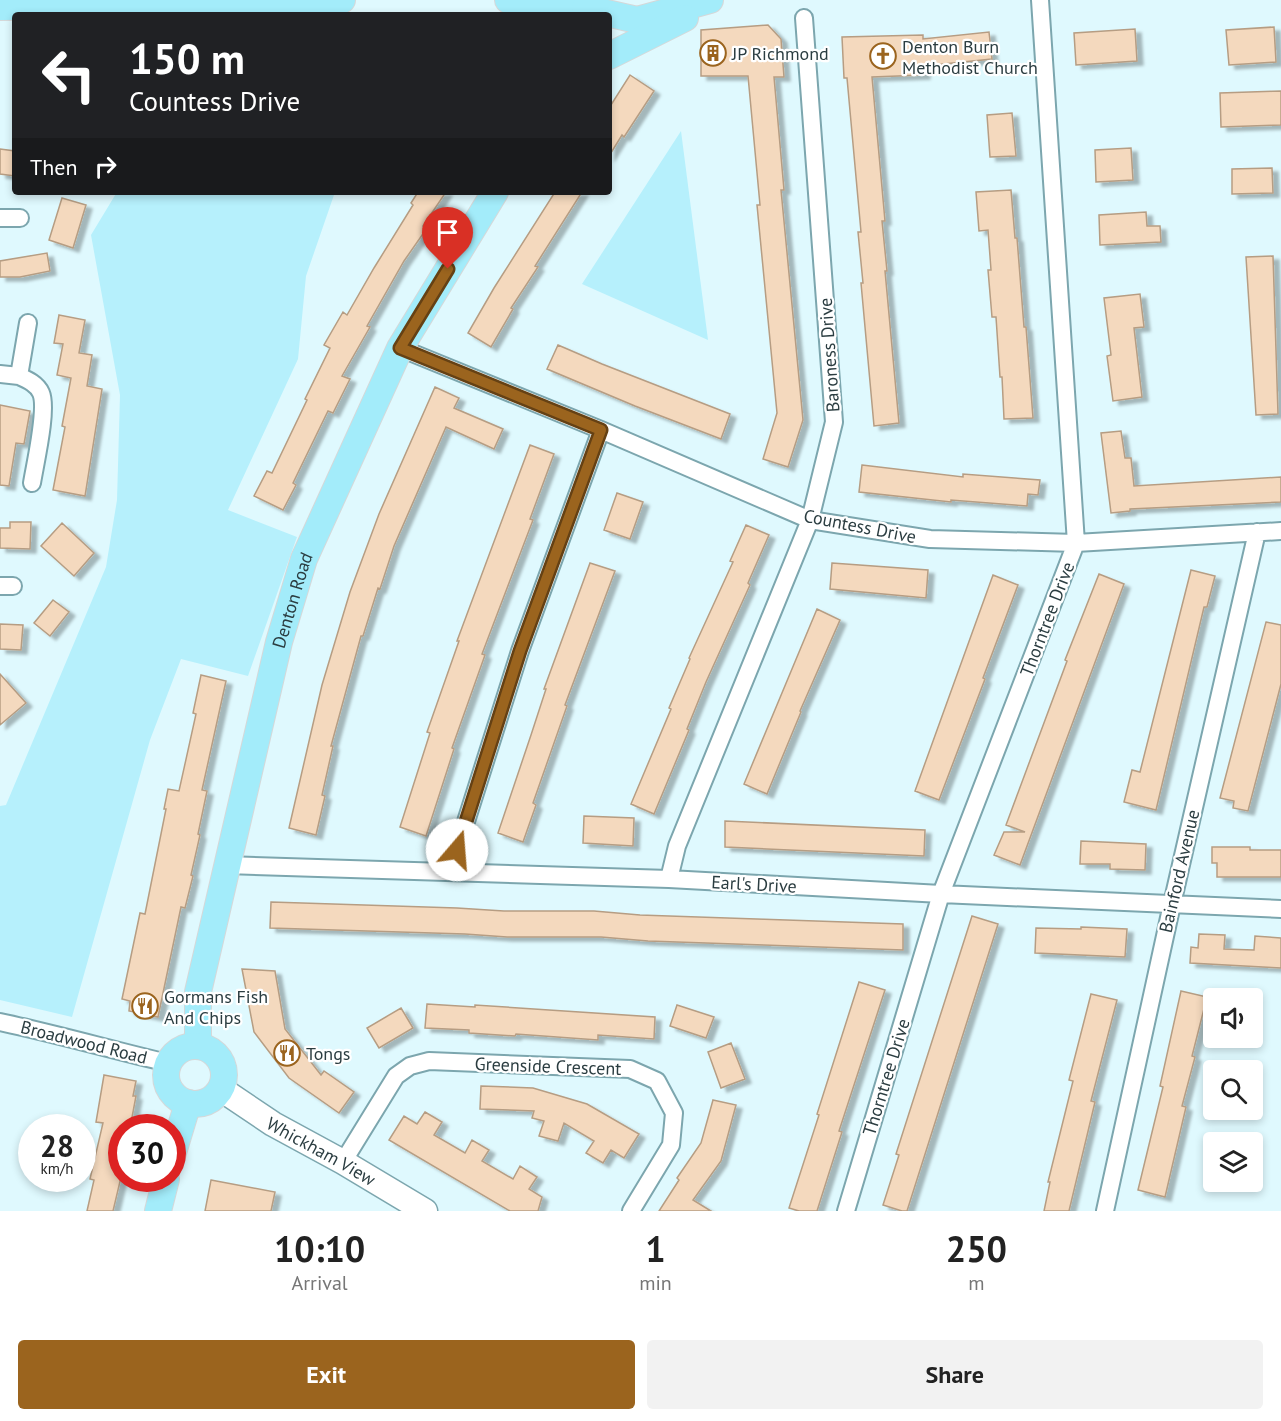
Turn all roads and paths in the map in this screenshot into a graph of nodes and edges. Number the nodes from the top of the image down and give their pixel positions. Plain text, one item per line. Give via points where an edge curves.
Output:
1 (342, 0) edge
2 (508, 0) edge
3 (710, 0) edge
4 (716, 0) edge
5 (1040, 0) edge
6 (0, 7) edge
7 (586, 8) edge
8 (551, 10) edge
9 (643, 13) edge
10 (804, 18) dead end
11 (612, 45) edge
12 (612, 54) edge
13 (493, 195) edge
14 (0, 218) edge
15 (20, 218) dead end
16 (28, 323) dead end
17 (400, 348) junction
18 (0, 374) edge
19 (19, 376) junction
20 (601, 430) junction
21 (32, 483) dead end
22 (810, 520) junction
23 (1281, 531) edge
24 (1257, 532) junction
25 (1076, 543) junction
26 (226, 865) junction
27 (450, 872) junction
28 (669, 879) junction
29 (941, 894) junction
30 (1172, 904) junction
31 (1281, 909) edge
32 (0, 1022) edge
33 (198, 1045) junction
34 (168, 1063) junction
35 (221, 1089) junction
36 (188, 1103) junction
37 (185, 1114) edge
38 (343, 1162) junction
39 (163, 1192) edge
40 (158, 1211) edge
41 (425, 1211) edge
42 (631, 1211) edge
43 (846, 1211) edge
44 (1105, 1211) edge

1 - 6 main road
2 - 8 main road
3 - 9 main road
4 - 12 main road
5 - 25 street, Thorntree Drive
7 - 8 main road
7 - 9 main road
9 - 11 main road
10 - 22 street, Baroness Drive via 834,422
13 - 17 main road, Denton Road
14 - 15 street
16 - 19 street
17 - 20 street, Countess Drive
17 - 26 main road, Denton Road via 304,559 279,642
18 - 19 street
19 - 21 street via 41,393 44,407
20 - 22 street, Countess Drive
20 - 27 street via 520,651
22 - 25 street, Countess Drive via 930,539
22 - 28 street, Baroness Drive via 677,846
23 - 24 street, Countess Drive
24 - 25 street, Countess Drive
24 - 30 street, Bainford Avenue
25 - 29 street, Thorntree Drive
26 - 27 street, Earl's Drive
26 - 33 main road, Denton Road via 198,992
27 - 28 street, Earl's Drive
28 - 29 street, Earl's Drive
29 - 30 street, Earl's Drive
29 - 43 street, Thorntree Drive
30 - 31 street, Earl's Drive
30 - 44 street, Bainford Avenue
32 - 34 street, Broadwood Road
33 - 34 main road via 180,1049
33 - 35 main road via 216,1053 225,1070
34 - 36 main road via 166,1080 174,1095
35 - 36 main road via 207,1102
35 - 38 main road, Whickham View via 273,1125
36 - 37 main road
38 - 41 main road, Whickham View
38 - 42 street, Greenside Crescent via 396,1076 410,1066 429,1061 630,1069 657,1082 675,1113 671,1145
39 - 40 main road

